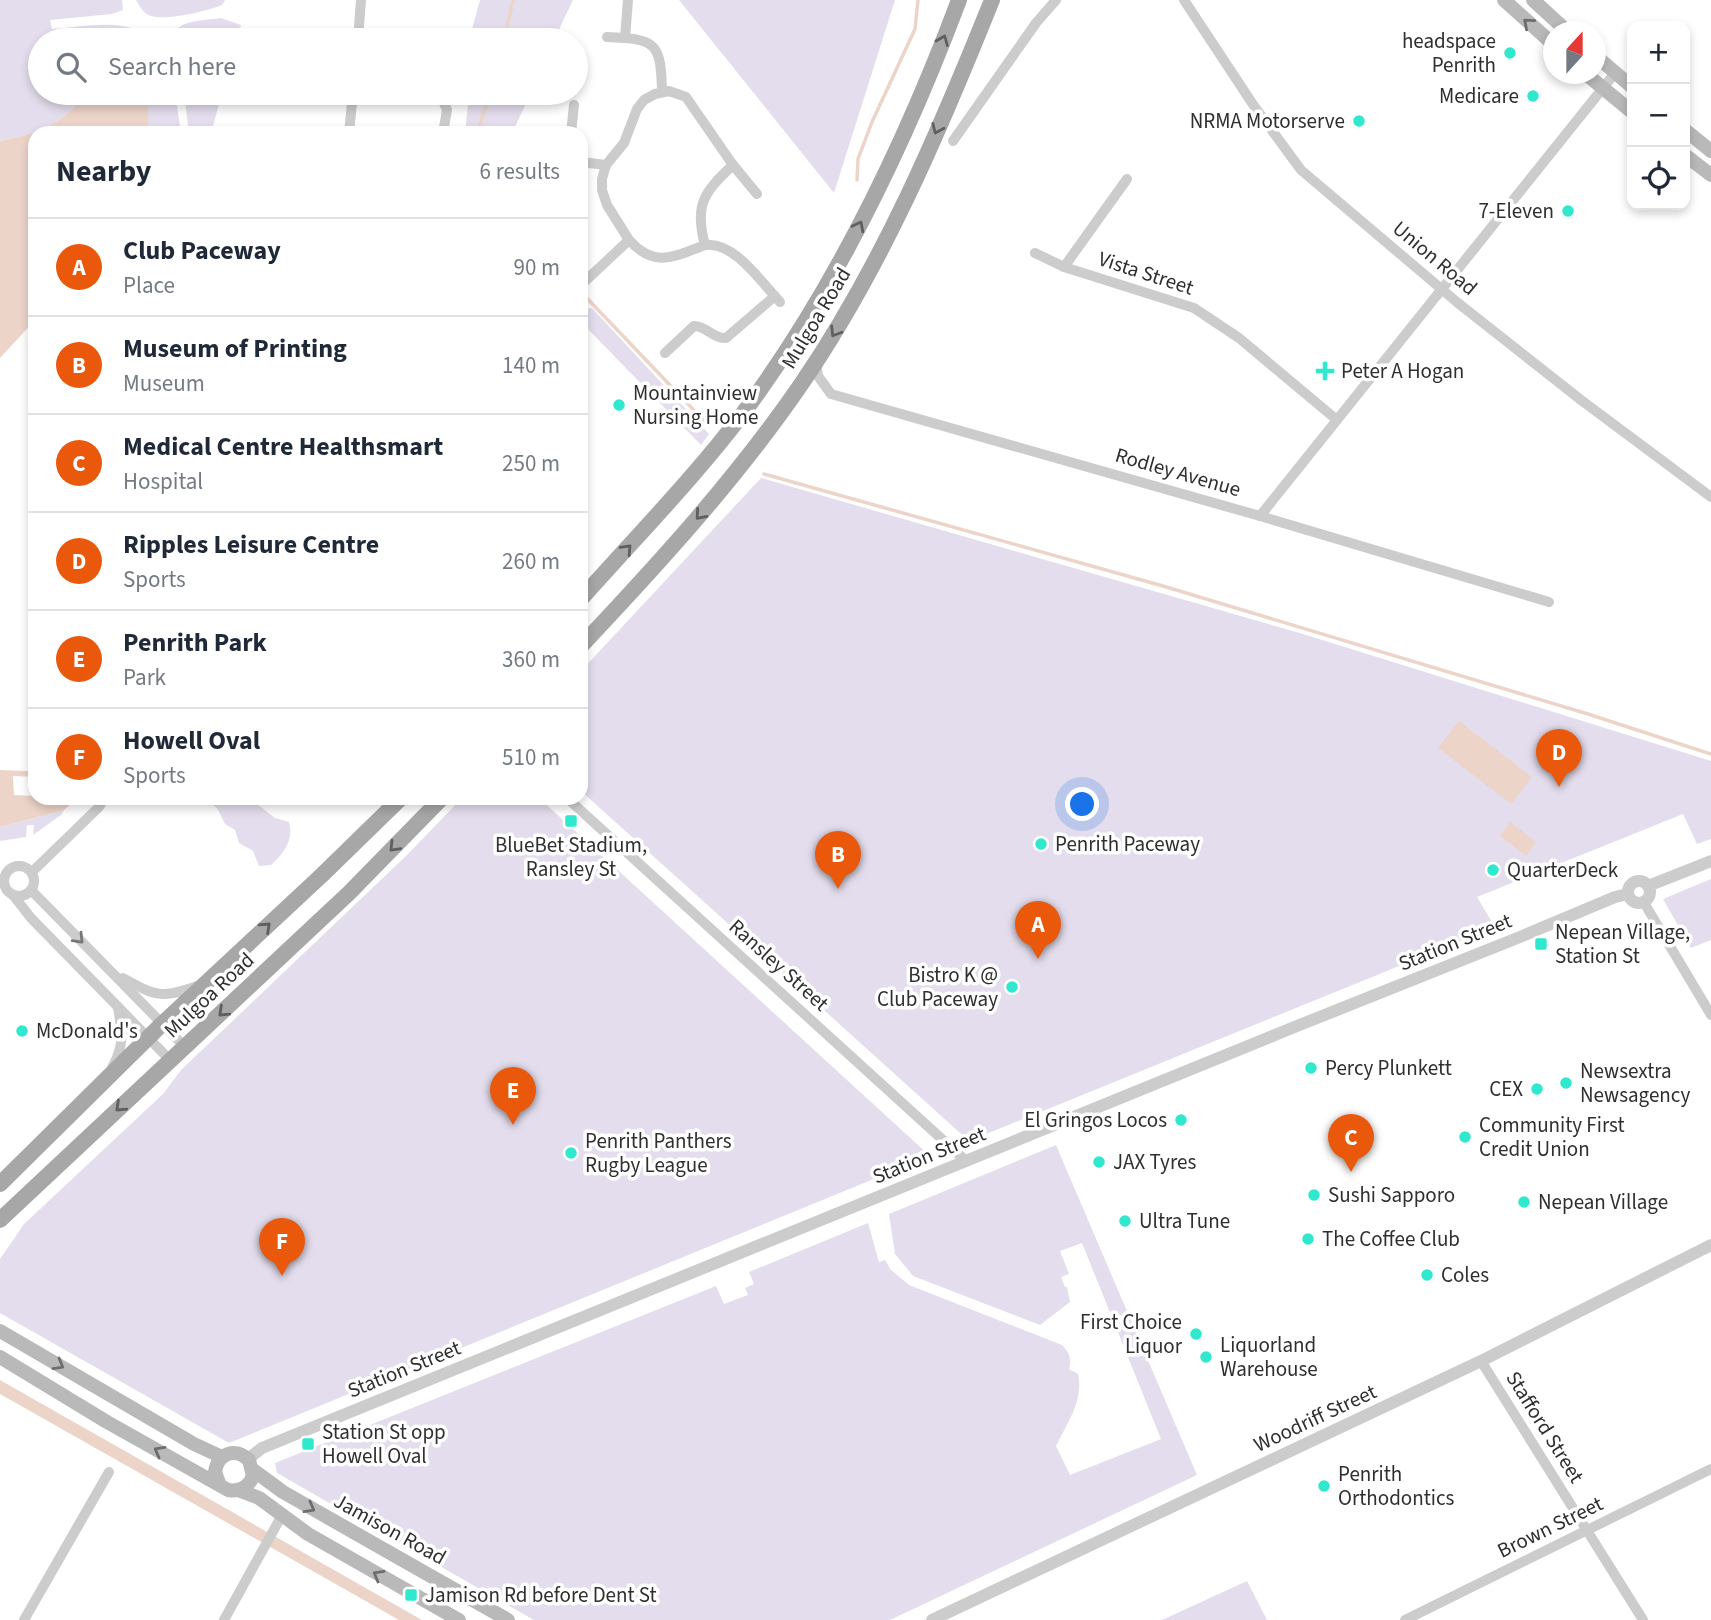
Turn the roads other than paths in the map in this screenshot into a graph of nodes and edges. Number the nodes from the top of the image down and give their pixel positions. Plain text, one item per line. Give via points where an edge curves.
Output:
1 (361, 0) edge
2 (628, 0) edge
3 (992, 0) edge
4 (1056, 0) edge
5 (1184, 0) edge
6 (1504, 0) edge
7 (1533, 0) edge
8 (957, 2) edge
9 (1556, 21) edge
10 (359, 28) edge
11 (1543, 36) edge
12 (607, 37) dead end
13 (625, 38) junction
14 (1606, 65) edge
15 (1615, 73) junction
16 (1599, 84) edge
17 (1628, 84) edge
18 (1604, 88) junction
19 (662, 92) junction
20 (352, 105) edge
21 (445, 105) edge
22 (574, 105) dead end
23 (1627, 108) edge
24 (350, 126) edge
25 (444, 126) edge
26 (572, 126) edge
27 (1690, 134) edge
28 (953, 141) dead end
29 (1711, 151) edge
30 (1690, 159) edge
31 (588, 163) edge
32 (606, 165) junction
33 (733, 165) junction
34 (1711, 175) edge
35 (1127, 179) dead end
36 (757, 194) dead end
37 (629, 240) junction
38 (705, 245) junction
39 (1035, 254) dead end
40 (1064, 267) junction
41 (588, 278) edge
42 (1441, 290) junction
43 (665, 353) dead end
44 (816, 362) junction
45 (1337, 420) junction
46 (1711, 497) edge
47 (1260, 516) junction
48 (588, 591) edge
49 (1549, 602) dead end
50 (588, 638) edge
51 (100, 805) edge
52 (394, 805) edge
53 (435, 805) edge
54 (574, 805) edge
55 (1711, 861) edge
56 (32, 872) junction
57 (1648, 886) junction
58 (31, 890) junction
59 (1628, 894) junction
60 (13, 895) junction
61 (1643, 901) junction
62 (111, 972) junction
63 (206, 983) junction
64 (118, 1007) junction
65 (1711, 1015) edge
66 (162, 1024) junction
67 (148, 1038) junction
68 (184, 1046) junction
69 (170, 1060) junction
70 (108, 1076) junction
71 (966, 1161) junction
72 (0, 1184) edge
73 (0, 1220) edge
74 (1711, 1245) edge
75 (0, 1331) edge
76 (0, 1357) edge
77 (1481, 1361) junction
78 (222, 1457) junction
79 (251, 1464) junction
80 (1711, 1469) edge
81 (109, 1472) dead end
82 (219, 1483) junction
83 (239, 1490) junction
84 (282, 1516) junction
85 (1588, 1530) junction
86 (24, 1620) edge
87 (224, 1620) edge
88 (459, 1620) edge
89 (508, 1620) edge
90 (932, 1620) edge
91 (1405, 1620) edge
92 (1643, 1620) edge

1 - 10 street
2 - 13 street
3 -> 44 main road, Mulgoa Road via 909,191 856,296
4 - 28 street
5 - 42 street, Union Road via 1301,170
11 -> 6 main road
7 - 9 main road
48 -> 8 main road, Mulgoa Road via 717,447 791,345 867,210
12 - 13 street
13 - 19 street via 638,39 657,52
14 - 15 main road
15 - 17 main road
15 - 18 street
16 - 18 main road
18 - 23 main road
18 - 42 street
19 - 32 street via 640,104 624,143
19 - 33 street via 686,97
20 - 24 street
21 - 25 street
22 - 26 street
27 - 29 main road
30 - 34 main road
31 - 32 street
32 - 37 street via 604,198
33 - 36 street
33 - 38 street via 708,189 703,201 699,222
35 - 40 street
37 - 38 street via 660,258
37 - 41 street
38 - 43 street via 729,250 778,299 726,338 694,326
39 - 40 street, Vista Street
40 - 45 street, Vista Street via 1194,308 1238,338
42 - 45 street
42 - 46 street, Union Road
44 - 47 street, Rodley Avenue via 818,376 831,394
44 -> 50 main road, Mulgoa Road via 737,473
45 - 47 street
47 - 49 street, Rodley Avenue
51 - 56 street
63 -> 52 main road, Mulgoa Road
53 -> 68 main road, Mulgoa Road via 349,893
54 - 71 street, Ransley Street
55 - 57 street
56 - 58 street
56 - 60 street via 18,865 8,869 4,883
57 - 59 street via 1634,882
57 - 61 street
58 - 60 street via 23,896
58 -> 62 street
59 - 61 street via 1634,901
59 - 71 street, Station Street
60 - 64 street
61 - 65 street
62 - 63 street via 157,994 171,995
62 - 66 street
63 - 66 main road, Mulgoa Road
64 - 67 street
64 - 70 street via 121,1051
66 - 67 main road, Mulgoa Road
66 - 68 street
67 - 69 street
67 - 70 main road, Mulgoa Road
68 - 69 main road, Mulgoa Road
69 -> 73 main road, Mulgoa Road
70 - 72 main road, Mulgoa Road
71 - 79 street, Station Street via 271,1444
74 - 77 street, Woodriff Street
75 -> 78 main road
82 -> 76 main road
77 - 85 street, Stafford Street
77 - 90 street, Woodriff Street
78 - 79 main road via 233,1453
78 - 82 main road via 215,1472
79 - 83 main road via 248,1485
79 -> 89 main road, Jamison Road via 283,1492
80 - 85 street, Brown Street
81 - 86 street
82 - 83 main road via 228,1490
83 - 84 main road via 259,1498
84 - 87 street
88 -> 84 main road
85 - 91 street, Brown Street
85 - 92 street, Stafford Street

